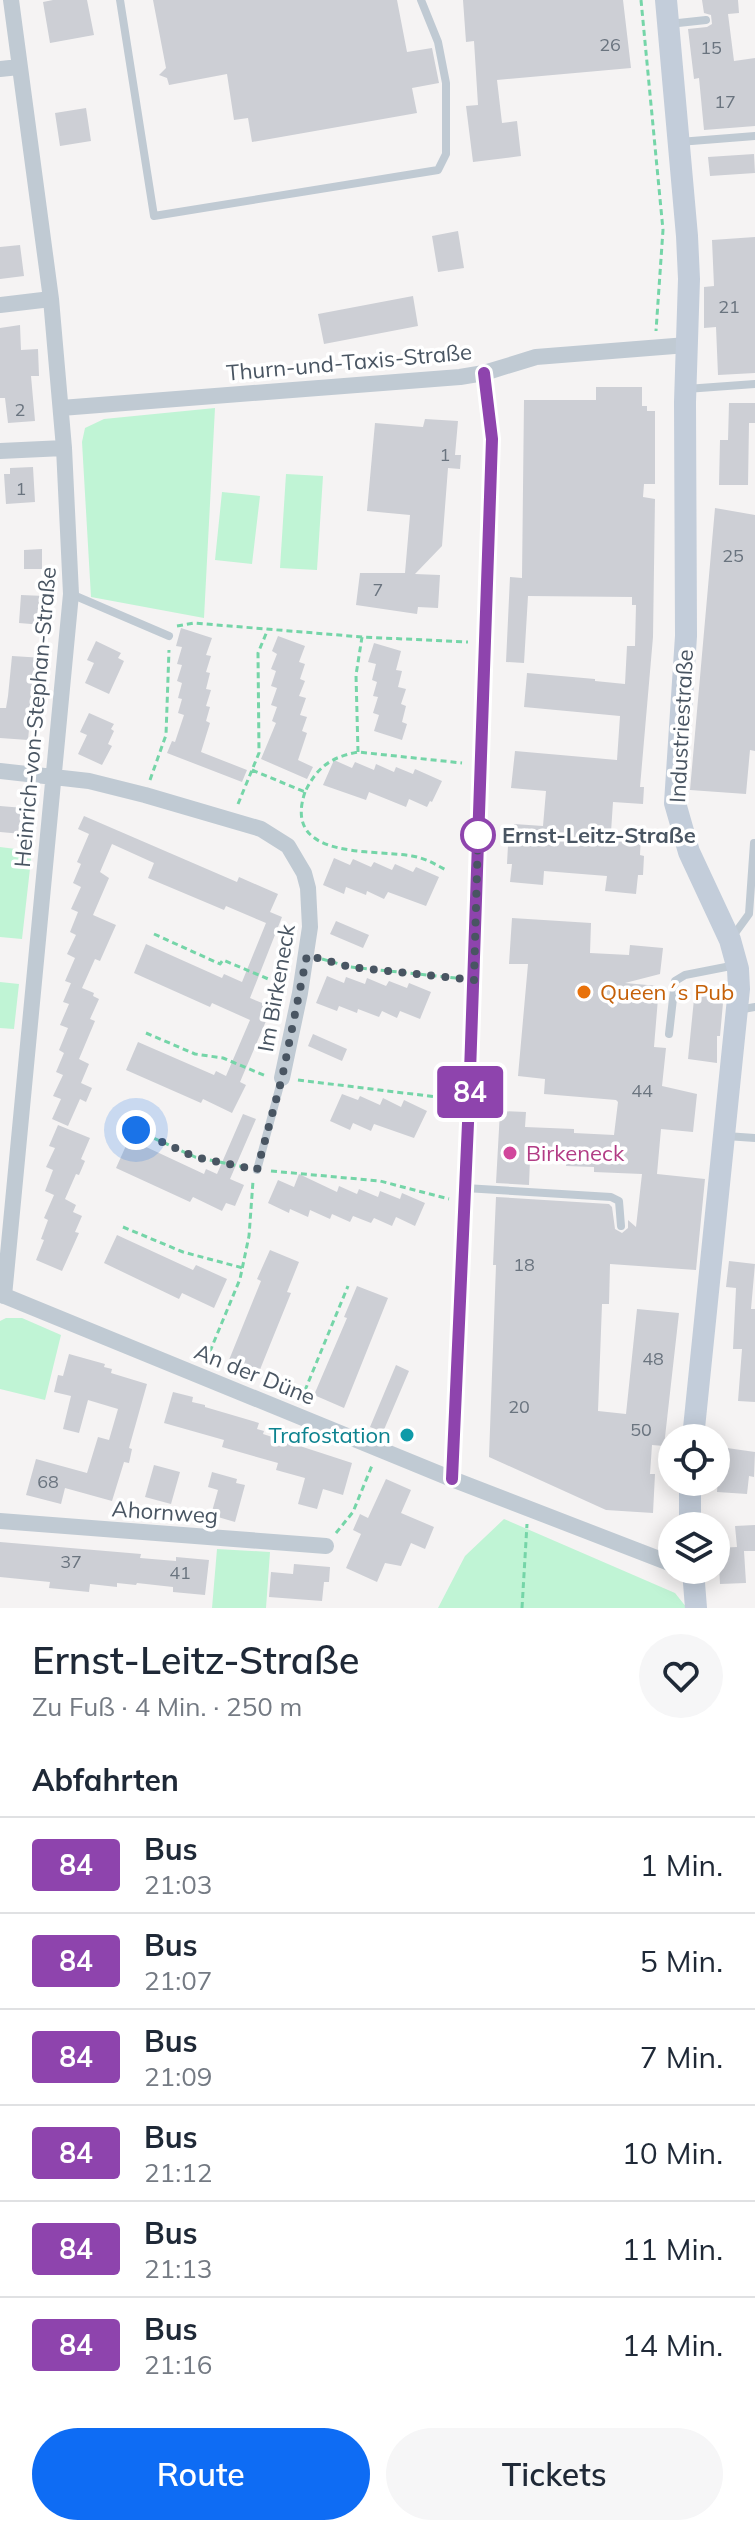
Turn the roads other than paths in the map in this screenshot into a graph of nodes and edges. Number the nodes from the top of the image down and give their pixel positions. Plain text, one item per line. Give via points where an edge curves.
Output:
1 (11, 0) edge
2 (120, 0) edge
3 (421, 0) edge
4 (666, 0) edge
5 (706, 20) dead end
6 (668, 24) junction
7 (19, 67) junction
8 (0, 69) edge
9 (755, 136) edge
10 (679, 142) junction
11 (51, 299) junction
12 (0, 305) edge
13 (687, 345) junction
14 (484, 373) junction
15 (755, 384) edge
16 (686, 389) junction
17 (61, 408) junction
18 (64, 448) junction
19 (0, 451) edge
20 (71, 594) junction
21 (169, 636) road end
22 (0, 771) edge
23 (53, 776) junction
24 (754, 843) edge
25 (752, 896) edge
26 (730, 940) junction
27 (737, 965) junction
28 (746, 1009) edge
29 (669, 1034) dead end
30 (282, 1080) joint
31 (725, 1135) junction
32 (755, 1138) edge
33 (257, 1170) road end
34 (464, 1196) junction
35 (621, 1226) dead end
36 (2, 1295) edge
37 (694, 1424) edge
38 (452, 1479) junction
39 (0, 1521) edge
40 (326, 1546) road end
41 (658, 1559) edge
42 (693, 1584) edge
43 (696, 1608) edge

1 - 7 street, Heinrich-von-Stephan-Straße
2 - 3 lane via 154,216 438,170 446,154 446,83 438,42
4 - 6 street, Industriestraße
5 - 6 lane
6 - 10 street, Industriestraße
7 - 8 street
7 - 11 street, Heinrich-von-Stephan-Straße
9 - 10 lane
10 - 13 street, Industriestraße via 688,250
11 - 12 street
11 - 17 street, Heinrich-von-Stephan-Straße
13 - 14 street, Thurn-und-Taxis-Straße via 536,357
13 - 16 street, Industriestraße
14 - 17 street, Thurn-und-Taxis-Straße
14 - 34 street via 492,439
15 - 16 lane
16 - 26 street, Industriestraße via 686,636 675,803 689,852
17 - 18 street, Heinrich-von-Stephan-Straße
18 - 19 street
18 - 20 street, Heinrich-von-Stephan-Straße
20 - 21 lane
20 - 23 street, Heinrich-von-Stephan-Straße
22 - 23 street, Im Birkeneck
23 - 30 street, Im Birkeneck via 231,820 271,833 288,846 308,888 310,927
23 - 36 street, Heinrich-von-Stephan-Straße
24 - 25 lane
25 - 26 lane via 749,914
26 - 27 street, Industriestraße
27 - 28 street, Industriestraße
27 - 29 lane via 675,981
28 - 31 street, Industriestraße
30 - 33 lane, Im Birkeneck
31 - 32 lane
31 - 37 street, Industriestraße
34 - 35 lane via 611,1197 619,1201
34 - 38 street
36 - 38 street, An der Düne
38 - 41 street, An der Düne
39 - 40 street, Ahornweg
42 - 43 street

